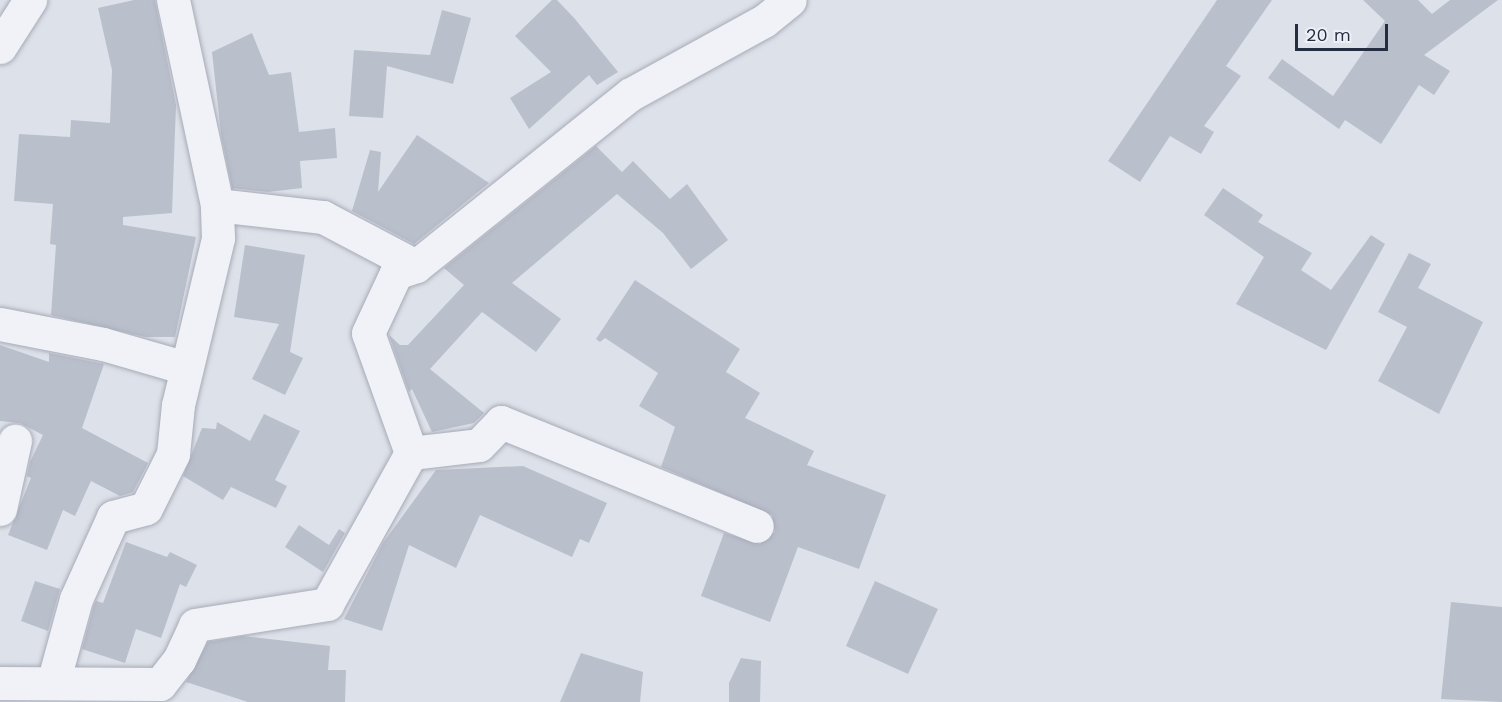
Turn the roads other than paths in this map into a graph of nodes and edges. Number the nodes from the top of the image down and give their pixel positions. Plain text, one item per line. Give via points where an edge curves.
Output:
1 (30, 0) edge
2 (173, 0) edge
3 (778, 3) edge
4 (0, 47) edge
5 (217, 205) junction
6 (416, 266) junction
7 (0, 324) edge
8 (186, 368) junction
9 (15, 441) dead end
10 (411, 453) junction
11 (0, 509) edge
12 (757, 526) dead end
13 (0, 683) edge
14 (53, 683) junction

1 - 4 street
2 - 5 street
3 - 6 street via 631,94
5 - 6 street via 323,217
5 - 8 street via 218,238 200,324
6 - 10 street via 396,273 368,333
7 - 8 street via 103,344
8 - 14 street via 173,453 146,508 113,517 76,598
9 - 11 street
10 - 12 street via 479,445 501,422
10 - 14 street via 327,604 195,625 179,660 160,684
13 - 14 street

